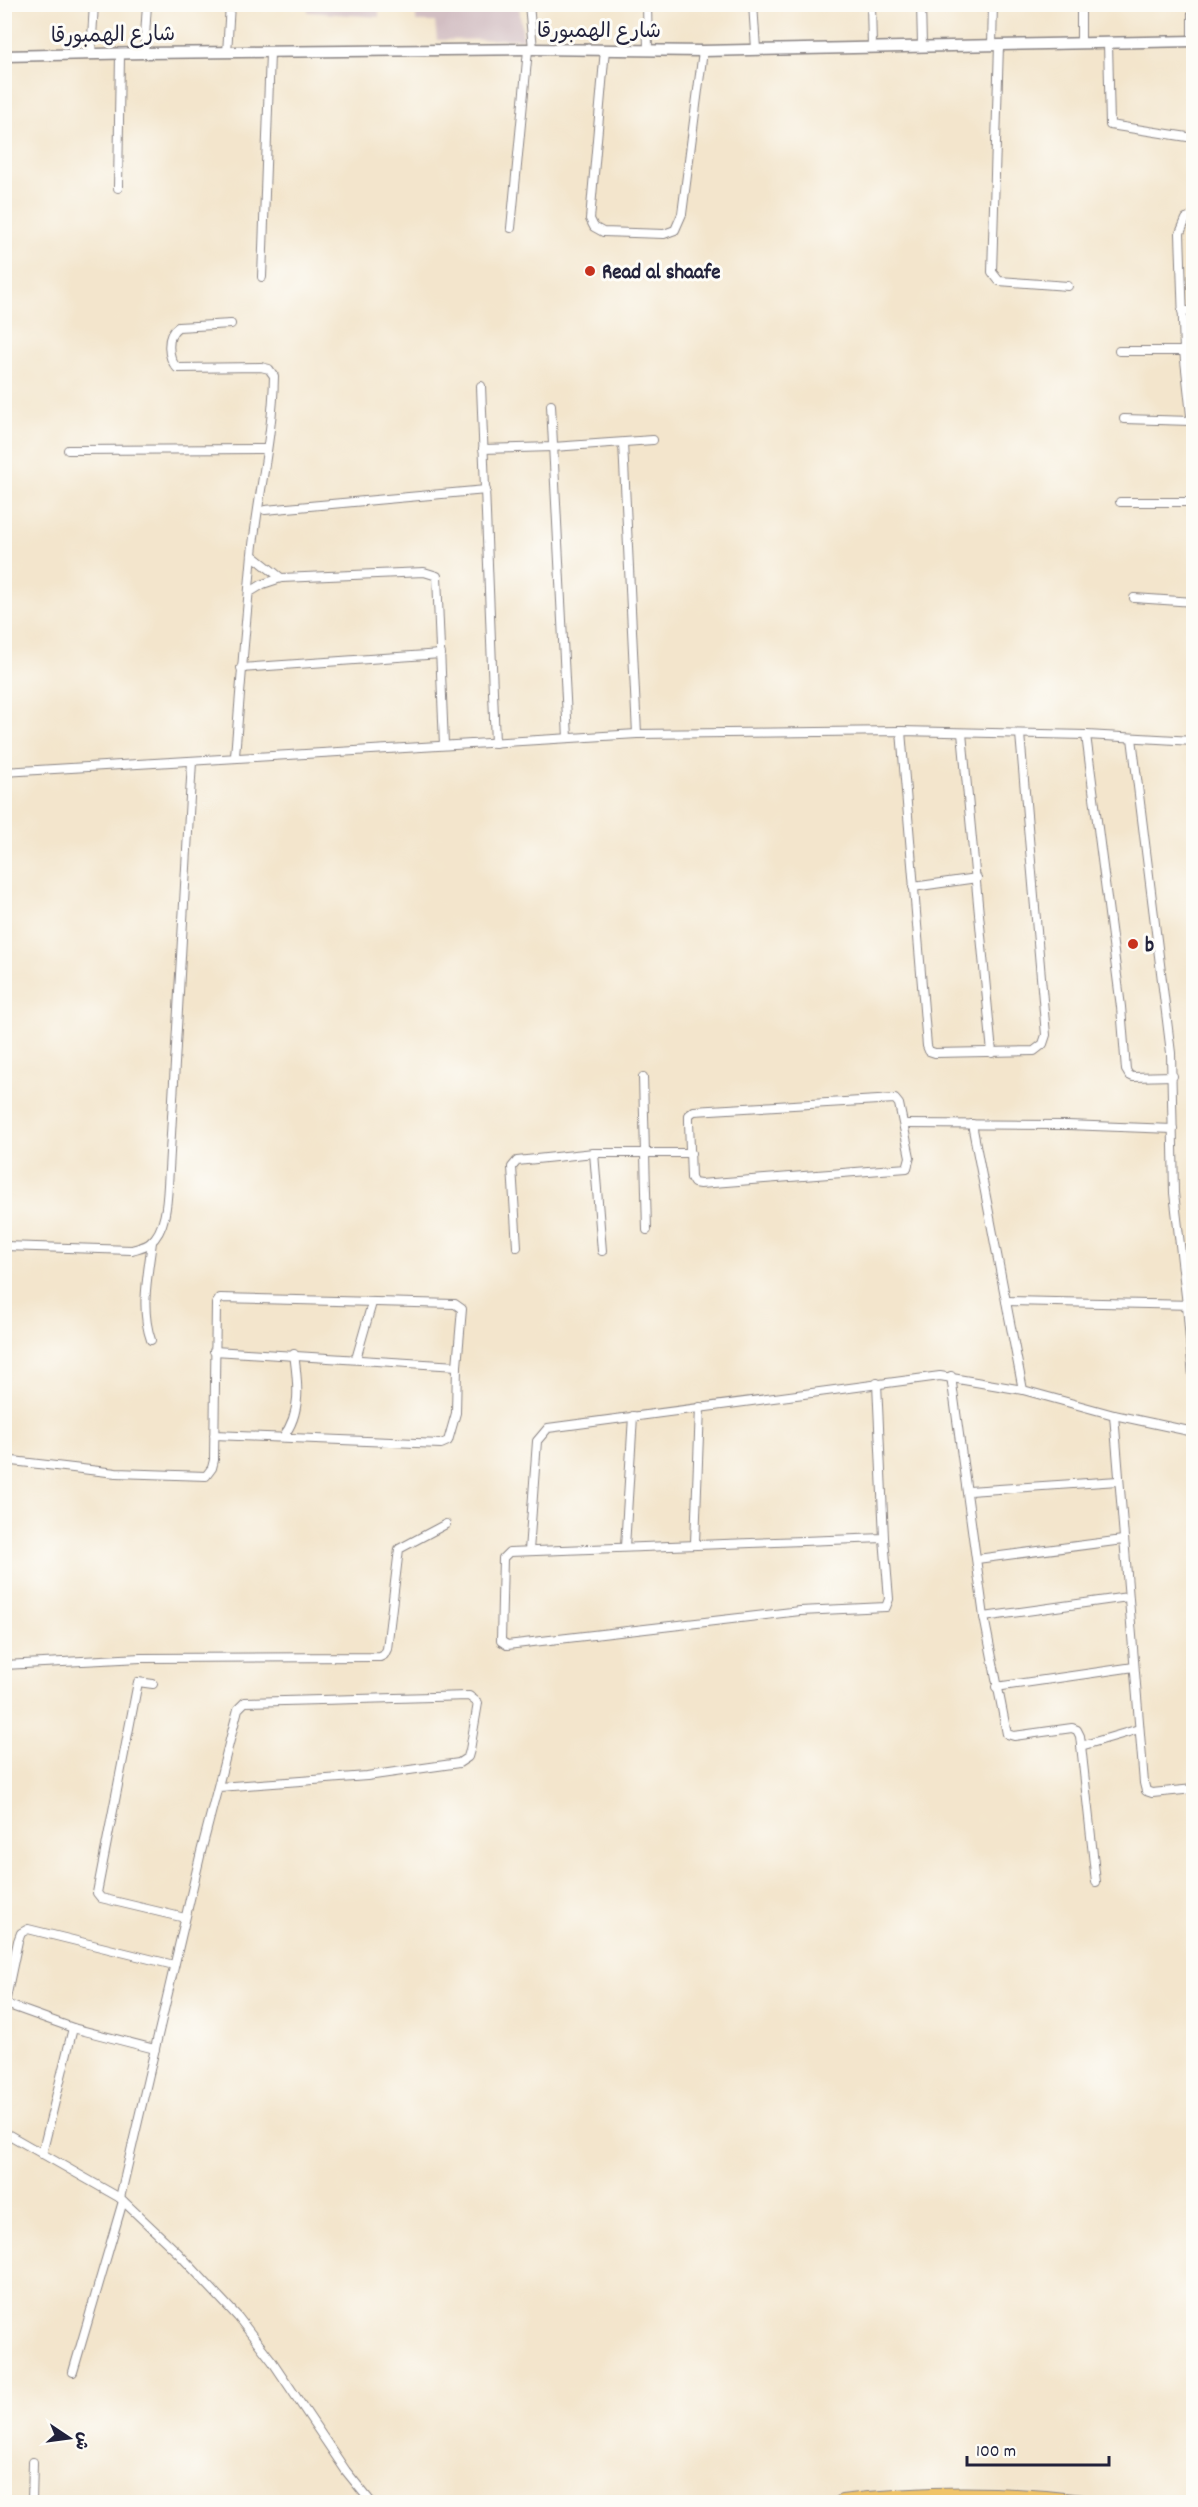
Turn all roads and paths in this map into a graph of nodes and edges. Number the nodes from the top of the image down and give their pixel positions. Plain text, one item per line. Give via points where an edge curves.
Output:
1 (94, 4) edge
2 (147, 4) edge
3 (230, 4) edge
4 (529, 4) edge
5 (647, 4) edge
6 (753, 4) edge
7 (870, 4) edge
8 (921, 4) edge
9 (993, 4) edge
10 (1081, 4) edge
11 (1192, 4) edge
12 (1193, 41) edge
13 (1081, 43) junction
14 (1108, 43) junction
15 (922, 45) junction
16 (996, 45) junction
17 (872, 46) junction
18 (530, 49) junction
19 (605, 49) junction
20 (756, 49) junction
21 (648, 50) junction
22 (703, 51) junction
23 (144, 53) junction
24 (227, 53) junction
25 (270, 53) junction
26 (92, 54) junction
27 (120, 54) junction
28 (4, 56) edge
29 (1194, 138) edge
30 (118, 188) dead end
31 (1194, 216) edge
32 (511, 228) dead end
33 (262, 277) dead end
34 (1068, 286) dead end
35 (1182, 311) junction
36 (1194, 311) edge
37 (231, 324) dead end
38 (1119, 351) dead end
39 (1184, 351) junction
40 (481, 386) dead end
41 (551, 405) dead end
42 (1124, 419) dead end
43 (1191, 420) junction
44 (653, 440) dead end
45 (623, 442) junction
46 (1194, 443) edge
47 (553, 447) junction
48 (266, 449) junction
49 (483, 449) junction
50 (68, 450) dead end
51 (486, 490) junction
52 (1120, 502) dead end
53 (1194, 502) edge
54 (265, 510) dead end
55 (252, 555) junction
56 (281, 578) junction
57 (250, 592) junction
58 (1134, 598) dead end
59 (1194, 602) edge
60 (441, 654) junction
61 (241, 668) junction
62 (901, 731) junction
63 (962, 733) junction
64 (637, 734) junction
65 (1020, 734) junction
66 (1086, 735) junction
67 (568, 738) junction
68 (1132, 738) junction
69 (1194, 741) edge
70 (495, 743) junction
71 (444, 745) junction
72 (235, 756) junction
73 (192, 761) junction
74 (4, 772) edge
75 (977, 878) junction
76 (913, 888) junction
77 (992, 1053) junction
78 (1173, 1076) junction
79 (643, 1077) dead end
80 (904, 1124) junction
81 (972, 1124) junction
82 (1173, 1129) junction
83 (594, 1153) junction
84 (691, 1153) junction
85 (645, 1154) junction
86 (647, 1230) dead end
87 (152, 1242) junction
88 (4, 1246) edge
89 (517, 1247) dead end
90 (602, 1251) dead end
91 (1006, 1301) junction
92 (372, 1303) junction
93 (1190, 1305) edge
94 (151, 1340) dead end
95 (214, 1351) junction
96 (294, 1354) junction
97 (357, 1359) junction
98 (456, 1366) junction
99 (951, 1376) junction
100 (877, 1383) junction
101 (1194, 1389) edge
102 (1023, 1390) junction
103 (700, 1407) junction
104 (1114, 1415) junction
105 (633, 1416) junction
106 (1194, 1432) edge
107 (214, 1435) junction
108 (283, 1437) junction
109 (4, 1460) edge
110 (1118, 1482) junction
111 (969, 1491) junction
112 (446, 1524) dead end
113 (884, 1538) junction
114 (1124, 1540) junction
115 (695, 1543) junction
116 (625, 1547) junction
117 (529, 1551) junction
118 (977, 1559) junction
119 (1128, 1597) junction
120 (984, 1617) junction
121 (4, 1665) edge
122 (1134, 1667) junction
123 (153, 1684) dead end
124 (996, 1687) junction
125 (1139, 1729) junction
126 (1081, 1746) junction
127 (219, 1787) junction
128 (1194, 1789) edge
129 (1096, 1882) dead end
130 (185, 1918) junction
131 (174, 1965) junction
132 (5, 2006) edge
133 (73, 2028) junction
134 (154, 2049) junction
135 (4, 2132) edge
136 (42, 2154) junction
137 (121, 2200) junction
138 (73, 2372) dead end
139 (33, 2462) dead end
140 (32, 2502) edge
141 (372, 2502) edge
142 (842, 2502) edge
143 (1083, 2502) edge

1 - 26 street
2 - 23 street
3 - 24 street
4 - 18 street
5 - 21 street
6 - 20 street
7 - 17 street
8 - 15 street
9 - 16 street
10 - 13 street
11 - 12 street
12 - 14 street, شارع الهمبورقا
13 - 14 street, شارع الهمبورقا
13 - 16 street, شارع الهمبورقا
14 - 29 street via 1110,125
15 - 16 street, شارع الهمبورقا
15 - 17 street, شارع الهمبورقا
16 - 34 street via 992,272 999,281
17 - 20 street, شارع الهمبورقا
18 - 19 street, شارع الهمبورقا
18 - 25 street, شارع الهمبورقا
18 - 32 street
19 - 21 street, شارع الهمبورقا
19 - 22 street via 590,219 603,232 664,234 675,230 682,214
20 - 22 street, شارع الهمبورقا
21 - 22 street, شارع الهمبورقا
23 - 24 street, شارع الهمبورقا
23 - 27 street, شارع الهمبورقا
24 - 25 street, شارع الهمبورقا
25 - 33 street
26 - 27 street, شارع الهمبورقا
26 - 28 street, شارع الهمبورقا
27 - 30 street
31 - 35 street via 1186,219 1180,233
35 - 36 street
35 - 39 street
37 - 48 street via 175,328 171,335 171,359 177,368 183,369 261,367 272,372 274,388
38 - 39 street
39 - 43 street
40 - 49 street
41 - 47 street
42 - 43 street
43 - 46 street
44 - 45 street
45 - 47 street
45 - 64 street
47 - 49 street
47 - 67 street
48 - 50 street
48 - 55 street
49 - 51 street
51 - 54 street
51 - 70 street
52 - 53 street
55 - 56 street
55 - 57 street
56 - 57 street
56 - 60 street via 432,573 438,580
57 - 61 street
58 - 59 street
60 - 61 street
60 - 71 street
61 - 72 street
62 - 63 street
62 - 64 street
62 - 76 street
63 - 65 street
63 - 75 street
64 - 67 street
65 - 66 street
65 - 77 street via 1046,1035 1034,1051
66 - 68 street
66 - 78 street via 1126,1070 1134,1077
67 - 70 street
68 - 69 street
68 - 78 street
70 - 71 street
71 - 72 street
72 - 73 street
73 - 74 street
73 - 87 street via 166,1207
75 - 76 street
75 - 77 street
76 - 77 street via 929,1051
78 - 82 street
79 - 85 street
80 - 81 street
80 - 84 street via 895,1099 694,1111 689,1115
80 - 84 street via 910,1157 906,1168 700,1184 691,1178
81 - 82 street
81 - 91 street
82 - 93 street via 1174,1192
83 - 85 street
83 - 89 street via 514,1163
83 - 90 street
84 - 85 street
85 - 86 street
87 - 88 street via 132,1250
87 - 94 street via 145,1314
91 - 93 street
91 - 102 street
92 - 95 street via 220,1298 216,1304
92 - 97 street
92 - 98 street via 460,1306
93 - 101 street
95 - 96 street
95 - 107 street
96 - 97 street
96 - 108 street via 296,1412
97 - 98 street
98 - 108 street via 456,1413 451,1435 441,1444
99 - 100 street
99 - 102 street
99 - 111 street
100 - 103 street
100 - 113 street
102 - 104 street
103 - 105 street
103 - 115 street
104 - 106 street
104 - 110 street
105 - 116 street
105 - 117 street via 542,1432 537,1440
107 - 108 street
107 - 109 street via 214,1460 206,1476 116,1473
110 - 111 street
110 - 114 street
111 - 118 street
112 - 121 street via 399,1549 387,1648 380,1657 141,1658
113 - 115 street
113 - 117 street via 889,1599 886,1607 800,1611 507,1645 501,1641 503,1558 509,1552
114 - 118 street
114 - 119 street
115 - 116 street
116 - 117 street
118 - 120 street
119 - 120 street
119 - 122 street
120 - 124 street
122 - 124 street
122 - 125 street
123 - 130 street via 138,1682 97,1893 101,1899
124 - 126 street via 1006,1734 1072,1728 1077,1730
125 - 126 street
125 - 128 street via 1146,1791
126 - 129 street
127 - 127 street via 238,1709 246,1702 469,1696 478,1703 468,1757 459,1763 367,1776
127 - 130 street
130 - 131 street
131 - 132 street via 28,1929 18,1941
131 - 134 street
132 - 133 street
133 - 134 street
133 - 136 street
134 - 137 street
135 - 136 street
136 - 137 street
137 - 138 street
137 - 141 street via 238,2317
139 - 140 street
142 - 143 main road via 977,2494

